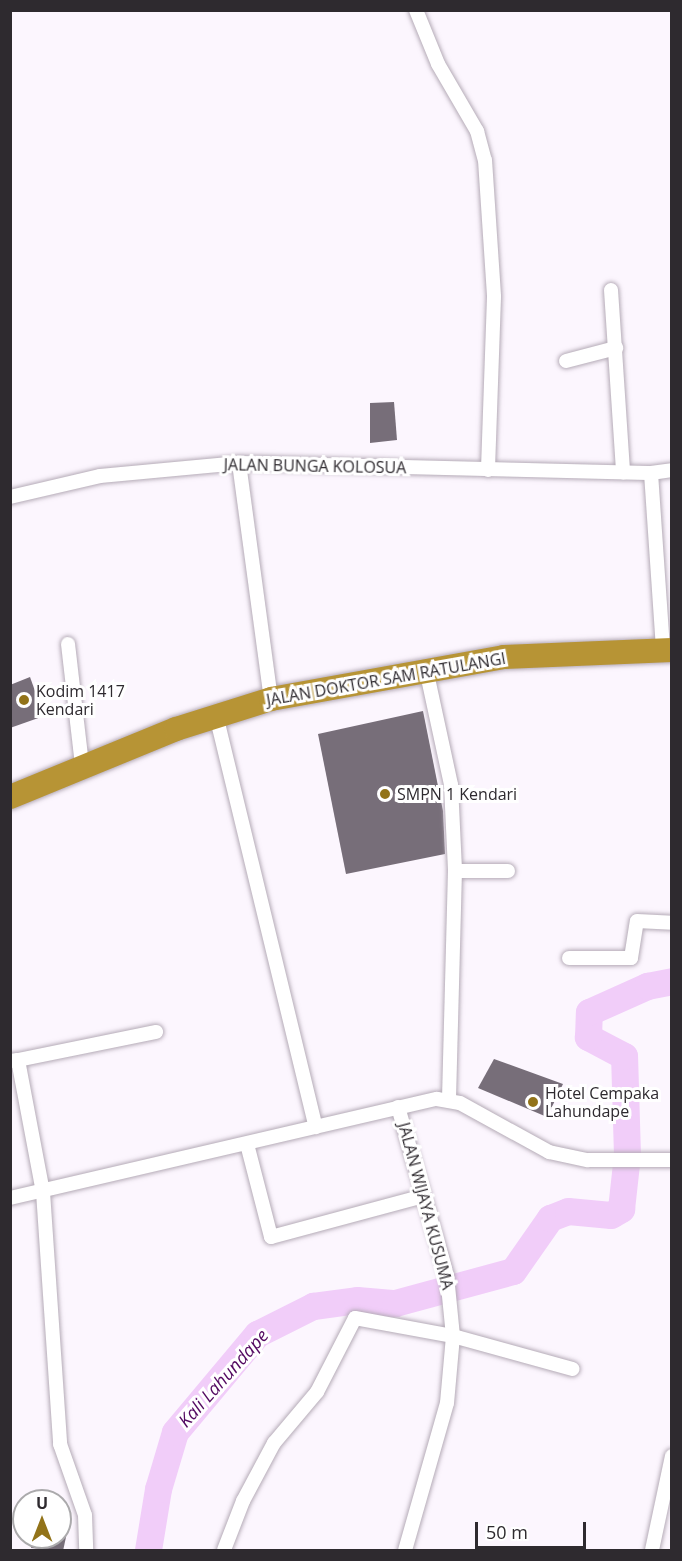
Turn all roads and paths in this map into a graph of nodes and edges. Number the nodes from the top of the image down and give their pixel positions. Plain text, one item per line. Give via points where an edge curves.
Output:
1 (416, 10) edge
2 (611, 290) dead end
3 (616, 348) junction
4 (566, 361) dead end
5 (238, 463) junction
6 (488, 470) junction
7 (672, 471) edge
8 (622, 473) junction
9 (651, 473) junction
10 (10, 497) edge
11 (68, 644) dead end
12 (667, 649) edge
13 (426, 669) junction
14 (271, 699) junction
15 (216, 715) junction
16 (82, 765) junction
17 (10, 797) edge
18 (455, 871) junction
19 (508, 871) dead end
20 (672, 923) edge
21 (568, 958) dead end
22 (156, 1032) dead end
23 (14, 1060) edge
24 (449, 1099) junction
25 (398, 1107) junction
26 (316, 1127) junction
27 (247, 1144) junction
28 (672, 1160) edge
29 (43, 1192) junction
30 (424, 1196) junction
31 (10, 1198) edge
32 (453, 1336) junction
33 (573, 1369) dead end
34 (672, 1456) edge
35 (86, 1551) edge
36 (224, 1551) edge
37 (405, 1551) edge
38 (652, 1551) edge

1 - 6 street via 441,71 477,130 488,179 494,297
2 - 3 street
3 - 4 street
3 - 8 street
5 - 6 street, JALAN BUNGA KOLOSUA
5 - 10 street, JALAN BUNGA KOLOSUA via 100,476
5 - 14 street
6 - 8 street, JALAN BUNGA KOLOSUA
7 - 9 street, JALAN BUNGA KOLOSUA
8 - 9 street, JALAN BUNGA KOLOSUA
9 - 12 street
11 - 16 street
12 - 13 highway, JALAN DOKTOR SAM RATULANGI via 504,657
13 - 14 highway, JALAN DOKTOR SAM RATULANGI
13 - 18 street via 451,785
14 - 15 highway, JALAN DOKTOR SAM RATULANGI
15 - 16 highway, JALAN DOKTOR SAM RATULANGI
15 - 26 street
16 - 17 highway, JALAN DOKTOR SAM RATULANGI
18 - 19 street
18 - 24 street
20 - 21 street via 637,921 632,958
22 - 23 street
23 - 29 street
24 - 25 street
24 - 28 street via 549,1152 588,1160
25 - 26 street
25 - 30 street, JALAN WIJAYA KUSUMA
26 - 27 street
27 - 29 street
27 - 30 street via 271,1236
29 - 31 street
29 - 35 street via 60,1444 85,1515
30 - 32 street, JALAN WIJAYA KUSUMA via 447,1276
32 - 33 street
32 - 36 street via 352,1320 317,1392 270,1451
32 - 37 street, JALAN WIJAYA KUSUMA via 447,1403
34 - 38 street

